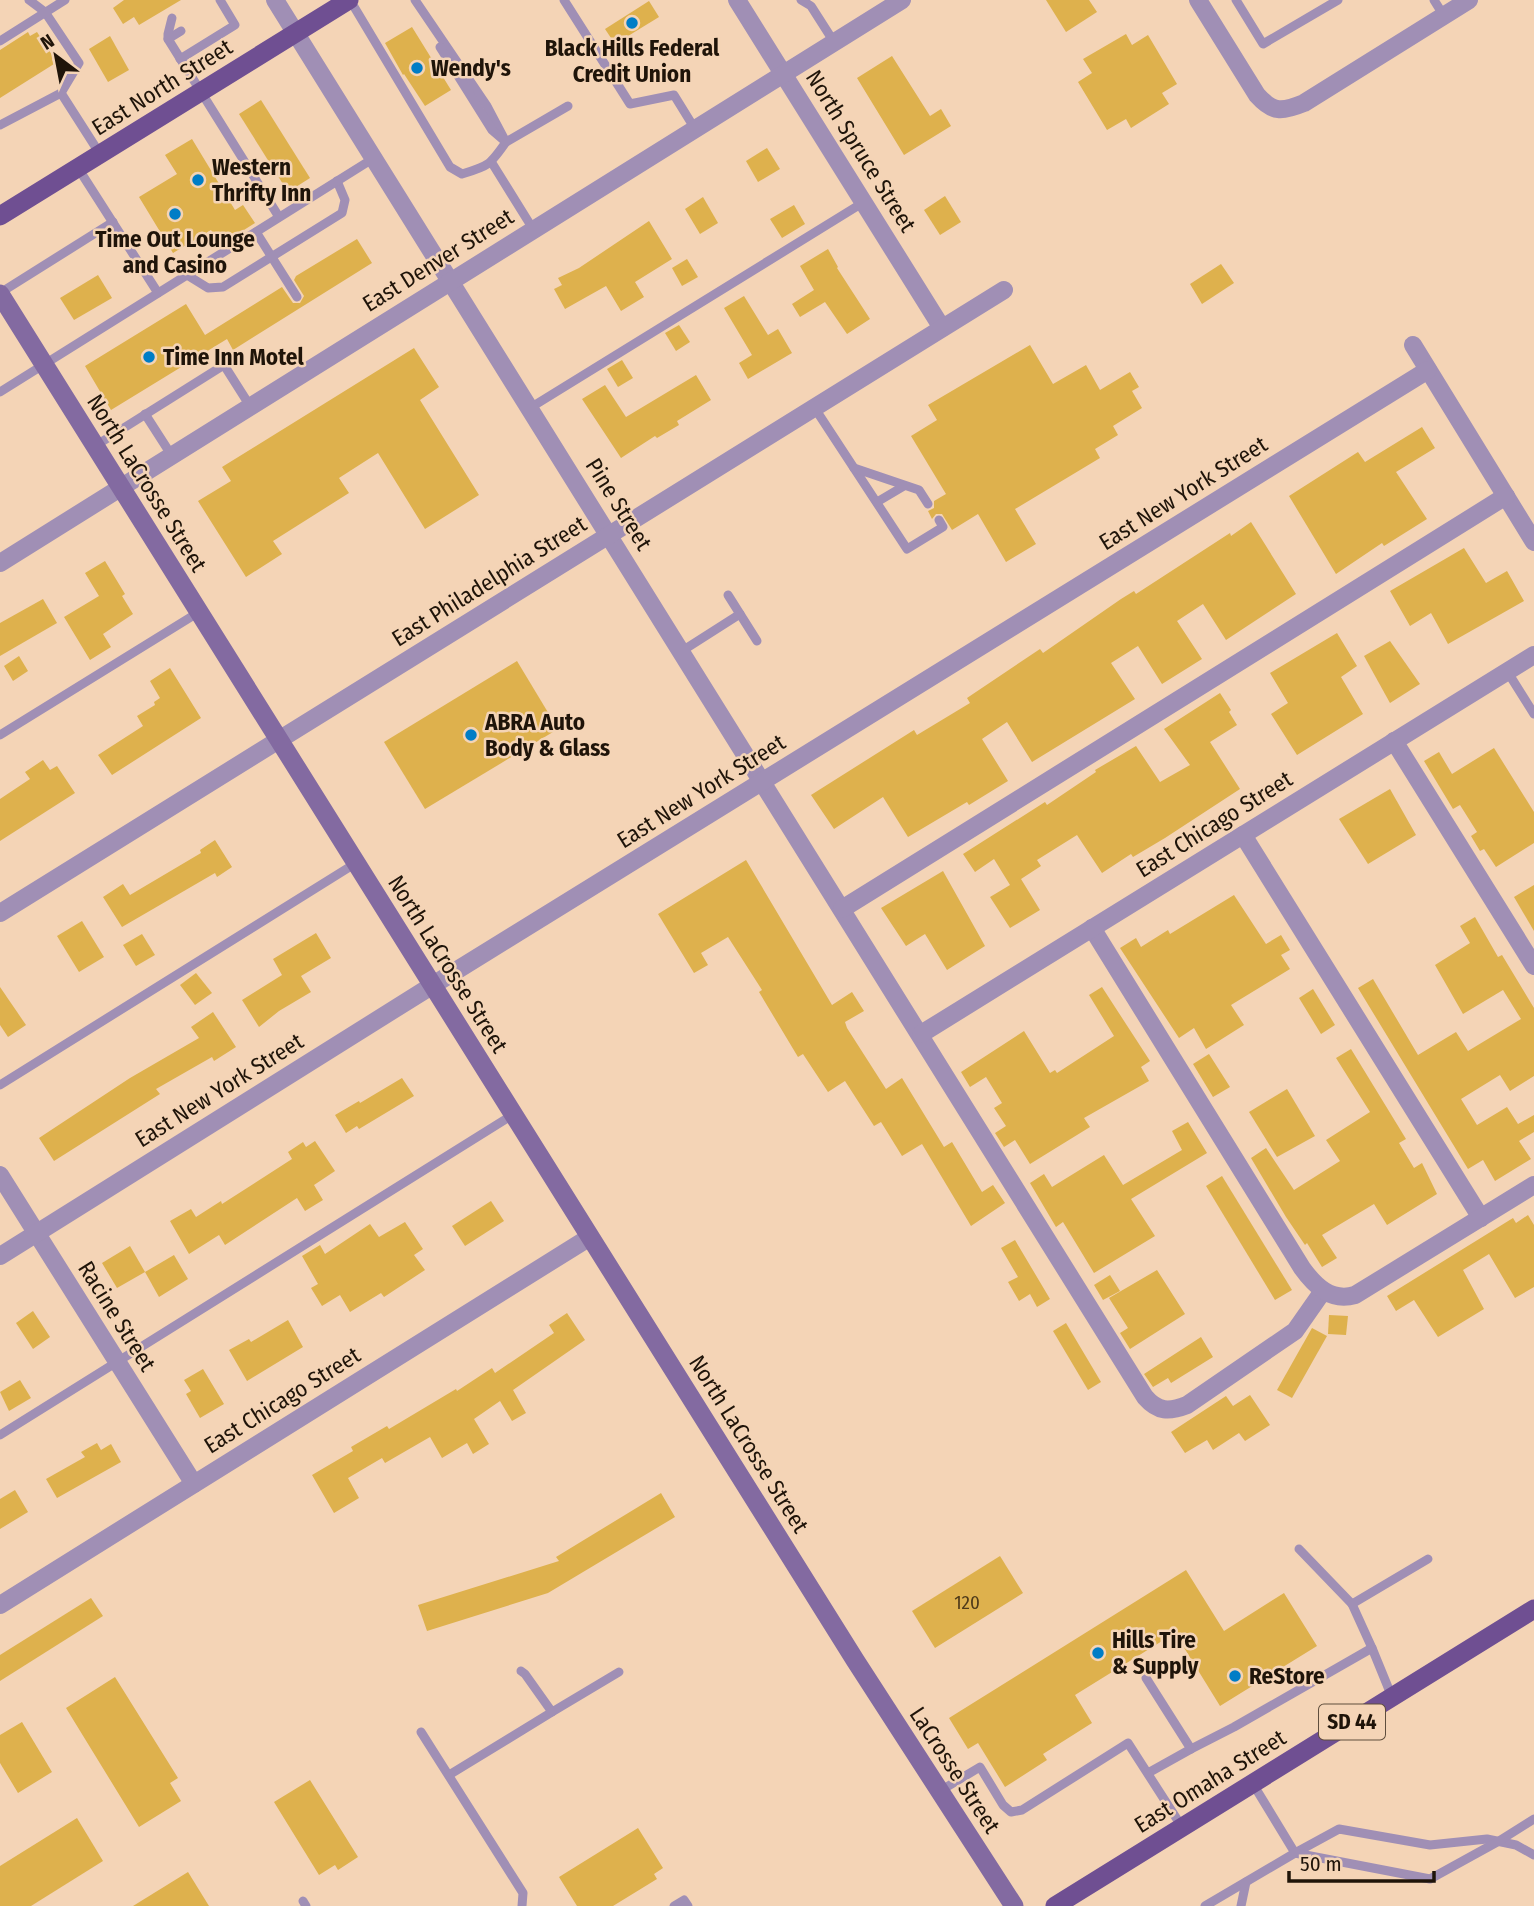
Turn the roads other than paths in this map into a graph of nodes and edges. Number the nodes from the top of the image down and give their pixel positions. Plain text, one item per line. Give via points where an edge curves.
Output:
1 (29, 0) edge
2 (65, 0) edge
3 (275, 0) edge
4 (415, 0) edge
5 (564, 0) edge
6 (737, 0) edge
7 (801, 0) edge
8 (1198, 0) edge
9 (1236, 0) edge
10 (1338, 0) edge
11 (1434, 0) edge
12 (1469, 0) edge
13 (347, 1) edge
14 (898, 1) edge
15 (221, 2) edge
16 (213, 10) dead end
17 (46, 12) junction
18 (1444, 16) junction
19 (172, 18) dead end
20 (181, 31) dead end
21 (296, 34) junction
22 (168, 39) junction
23 (0, 41) edge
24 (834, 42) junction
25 (180, 59) junction
26 (784, 73) junction
27 (61, 93) junction
28 (200, 93) junction
29 (568, 106) dead end
30 (0, 125) edge
31 (695, 129) junction
32 (506, 142) junction
33 (100, 154) junction
34 (374, 158) junction
35 (492, 163) junction
36 (78, 168) junction
37 (337, 181) junction
38 (864, 202) junction
39 (0, 216) edge
40 (279, 217) junction
41 (113, 222) junction
42 (533, 229) junction
43 (256, 232) junction
44 (272, 257) junction
45 (187, 275) junction
46 (451, 281) junction
47 (1004, 289) dead end
48 (158, 293) junction
49 (0, 294) edge
50 (297, 297) dead end
51 (942, 328) junction
52 (1413, 345) dead end
53 (44, 364) junction
54 (1428, 370) junction
55 (0, 392) edge
56 (250, 406) junction
57 (814, 407) junction
58 (530, 408) junction
59 (145, 414) junction
60 (95, 446) junction
61 (172, 456) junction
62 (854, 468) junction
63 (904, 486) junction
64 (121, 487) junction
65 (1506, 496) junction
66 (877, 502) junction
67 (928, 504) dead end
68 (939, 520) dead end
69 (610, 534) junction
70 (1534, 542) edge
71 (0, 563) edge
72 (728, 595) dead end
73 (199, 612) junction
74 (740, 614) junction
75 (757, 641) dead end
76 (682, 650) junction
77 (1534, 655) edge
78 (1507, 671) junction
79 (1534, 714) edge
80 (0, 735) edge
81 (279, 740) junction
82 (1394, 741) junction
83 (763, 782) junction
84 (1243, 835) junction
85 (356, 863) junction
86 (842, 909) junction
87 (0, 914) edge
88 (1092, 928) junction
89 (1534, 967) edge
90 (433, 985) junction
91 (921, 1034) junction
92 (0, 1085) edge
93 (513, 1114) junction
94 (0, 1175) edge
95 (1534, 1185) edge
96 (1481, 1218) junction
97 (36, 1234) junction
98 (590, 1237) junction
99 (0, 1256) edge
100 (1323, 1291) junction
101 (117, 1362) junction
102 (0, 1435) edge
103 (194, 1484) junction
104 (1299, 1549) dead end
105 (1428, 1559) dead end
106 (1352, 1604) junction
107 (0, 1605) edge
108 (1534, 1609) edge
109 (1372, 1648) junction
110 (855, 1660) joint
111 (520, 1671) dead end
112 (619, 1672) dead end
113 (1146, 1678) dead end
114 (1392, 1698) junction
115 (552, 1712) junction
116 (421, 1731) dead end
117 (1191, 1749) junction
118 (1147, 1773) junction
119 (449, 1775) junction
120 (1252, 1784) junction
121 (940, 1791) junction
122 (1534, 1819) edge
123 (1182, 1828) junction
124 (1499, 1842) junction
125 (1296, 1853) junction
126 (1534, 1855) edge
127 (1246, 1882) junction
128 (522, 1906) edge
129 (674, 1906) edge
130 (688, 1906) edge
131 (1014, 1906) edge
132 (1055, 1906) edge
133 (1205, 1906) edge
134 (1241, 1906) edge

1 - 17 lane
2 - 17 lane
3 - 21 street, Pine Street
4 - 32 lane
5 - 31 lane via 630,104 674,95
6 - 26 street, North Spruce Street
7 - 24 lane via 811,6
8 - 18 street via 1257,95 1277,110 1304,103
9 - 10 lane via 1262,44
11 - 18 lane
12 - 18 street
13 - 21 main road, East North Street
13 - 35 lane via 450,167 462,174
14 - 24 street, East Denver Street
15 - 16 lane
15 - 25 lane via 235,25
17 - 23 lane
17 - 27 lane via 79,63
19 - 22 lane
20 - 22 lane
21 - 28 main road, East North Street
21 - 34 street, Pine Street
22 - 25 lane
24 - 26 street, East Denver Street
25 - 28 lane
26 - 31 street, East Denver Street
26 - 38 street, North Spruce Street
27 - 30 lane
27 - 33 lane
28 - 33 main road, East North Street
28 - 40 lane
29 - 32 lane
31 - 42 street, East Denver Street
32 - 35 lane
33 - 36 main road, East North Street
34 - 37 lane
34 - 46 street, Pine Street
35 - 42 lane
36 - 39 main road, East North Street
36 - 41 lane
37 - 40 lane
37 - 44 lane via 345,200 342,213
38 - 51 street, North Spruce Street
38 - 58 lane
40 - 43 lane
41 - 48 lane
41 - 49 lane
42 - 46 street, East Denver Street
43 - 44 lane
43 - 45 lane
44 - 45 lane via 223,288 208,288
44 - 50 lane
45 - 48 lane
46 - 56 street, East Denver Street
46 - 58 street, Pine Street
47 - 51 street, East Philadelphia Street
48 - 53 lane
49 - 53 main road, North LaCrosse Street
51 - 57 street, East Philadelphia Street
52 - 54 street
53 - 55 lane
53 - 60 main road, North LaCrosse Street
54 - 65 street
54 - 83 street, East New York Street
56 - 59 lane via 224,365
56 - 61 street, East Denver Street
57 - 62 lane
57 - 69 street, East Philadelphia Street
58 - 69 street, Pine Street
59 - 60 lane
59 - 61 lane
60 - 64 main road, North LaCrosse Street
61 - 64 street, East Denver Street
62 - 63 lane
62 - 66 lane
63 - 66 lane
63 - 67 lane via 919,490
64 - 71 street, East Denver Street
64 - 73 main road, North LaCrosse Street
65 - 70 street
65 - 86 street
66 - 68 lane via 907,549 943,527
69 - 76 street, Pine Street
69 - 81 street, East Philadelphia Street
72 - 74 lane
73 - 80 lane
73 - 81 main road, North LaCrosse Street
74 - 75 lane
74 - 76 lane
76 - 83 street, Pine Street
77 - 78 street, East Chicago Street
78 - 79 lane
78 - 82 street, East Chicago Street
81 - 85 main road, North LaCrosse Street
81 - 87 street, East Philadelphia Street
82 - 84 street, East Chicago Street
82 - 89 street
83 - 86 street, Pine Street
83 - 90 street, East New York Street
84 - 88 street, East Chicago Street
84 - 96 street
85 - 90 main road, North LaCrosse Street
85 - 92 lane
86 - 91 street, Pine Street
88 - 91 street, East Chicago Street
88 - 100 street via 1302,1268
90 - 93 main road, North LaCrosse Street
90 - 97 street, East New York Street
91 - 100 street, Pine Street via 1154,1406 1175,1410 1186,1405 1282,1342 1304,1322
93 - 98 main road, North LaCrosse Street
93 - 101 lane
94 - 97 street, Racine Street
95 - 96 street
96 - 100 street via 1355,1295 1340,1298
97 - 99 street, East New York Street
97 - 101 street, Racine Street
98 - 103 street, East Chicago Street
98 - 110 main road, North LaCrosse Street
101 - 102 lane
101 - 103 street, Racine Street
103 - 107 street, East Chicago Street
104 - 106 lane
105 - 106 lane
106 - 109 lane
108 - 114 main road, East Omaha Street / SD 44
109 - 114 lane
109 - 117 lane
110 - 121 main road, LaCrosse Street
111 - 115 lane
112 - 115 lane
113 - 117 lane
114 - 120 main road, East Omaha Street / SD 44
115 - 119 lane
116 - 119 lane
117 - 118 lane
118 - 121 lane via 1128,1743 1022,1810 1011,1812 1003,1805 980,1767
118 - 123 lane
119 - 128 lane via 523,1893
120 - 123 main road, East Omaha Street / SD 44
120 - 125 lane
121 - 131 main road, LaCrosse Street
122 - 124 lane
123 - 132 main road, East Omaha Street / SD 44
124 - 125 lane via 1487,1839 1430,1846 1339,1829
124 - 125 lane via 1430,1879
124 - 126 lane
125 - 127 lane
127 - 133 lane
127 - 134 lane
129 - 130 lane via 684,1900

